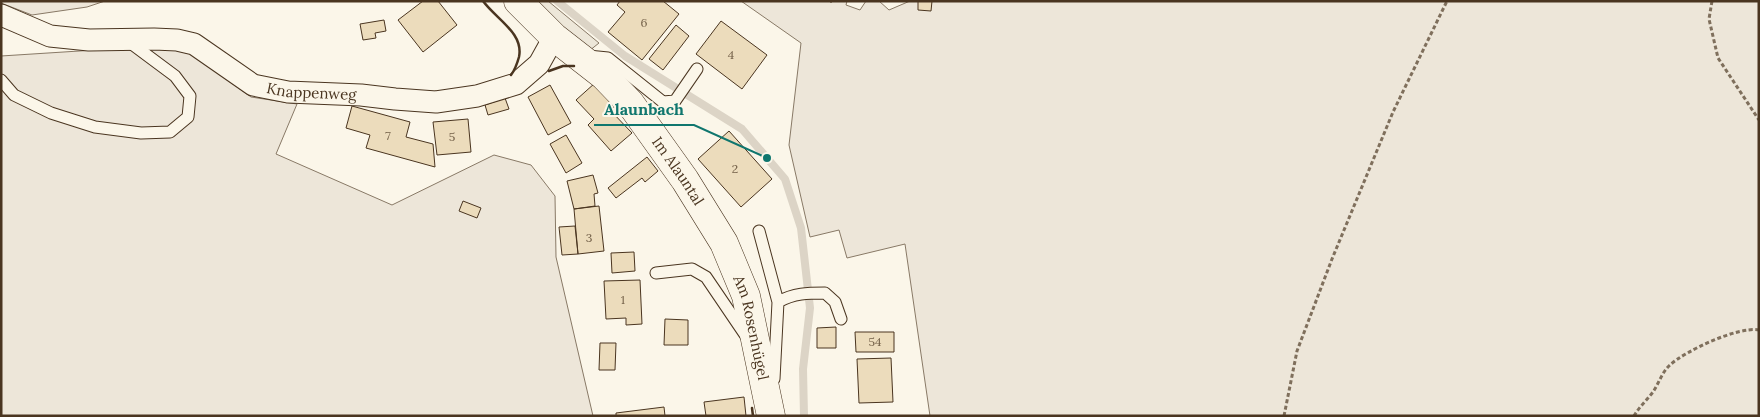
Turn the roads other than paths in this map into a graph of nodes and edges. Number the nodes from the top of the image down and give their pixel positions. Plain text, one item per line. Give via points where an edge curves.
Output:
1 (518, 1) edge
2 (1, 15) edge
3 (554, 37) junction
4 (127, 40) junction
5 (579, 56) junction
6 (697, 69) dead end
7 (1, 80) edge
8 (759, 231) dead end
9 (724, 243) joint
10 (656, 274) dead end
11 (778, 302) junction
12 (841, 320) dead end
13 (758, 357) junction
14 (771, 416) edge

1 - 3 street, Im Alauntal
2 - 4 street, Knappenweg via 50,36
3 - 4 street, Knappenweg via 539,64 516,84 477,96 436,102 361,94 288,92 253,84 194,44 170,40
3 - 5 street, Im Alauntal
4 - 7 lane via 175,76 190,96 188,117 170,132 95,127 14,95
5 - 6 lane via 608,58 663,102 675,101
5 - 9 street, Im Alauntal via 604,76 639,114
8 - 11 lane
9 - 13 street, Am Rosenhügel via 746,296
10 - 13 lane via 692,269 706,278
11 - 12 lane via 788,296 825,293 835,302
11 - 14 lane
13 - 14 street, Am Rosenhügel

